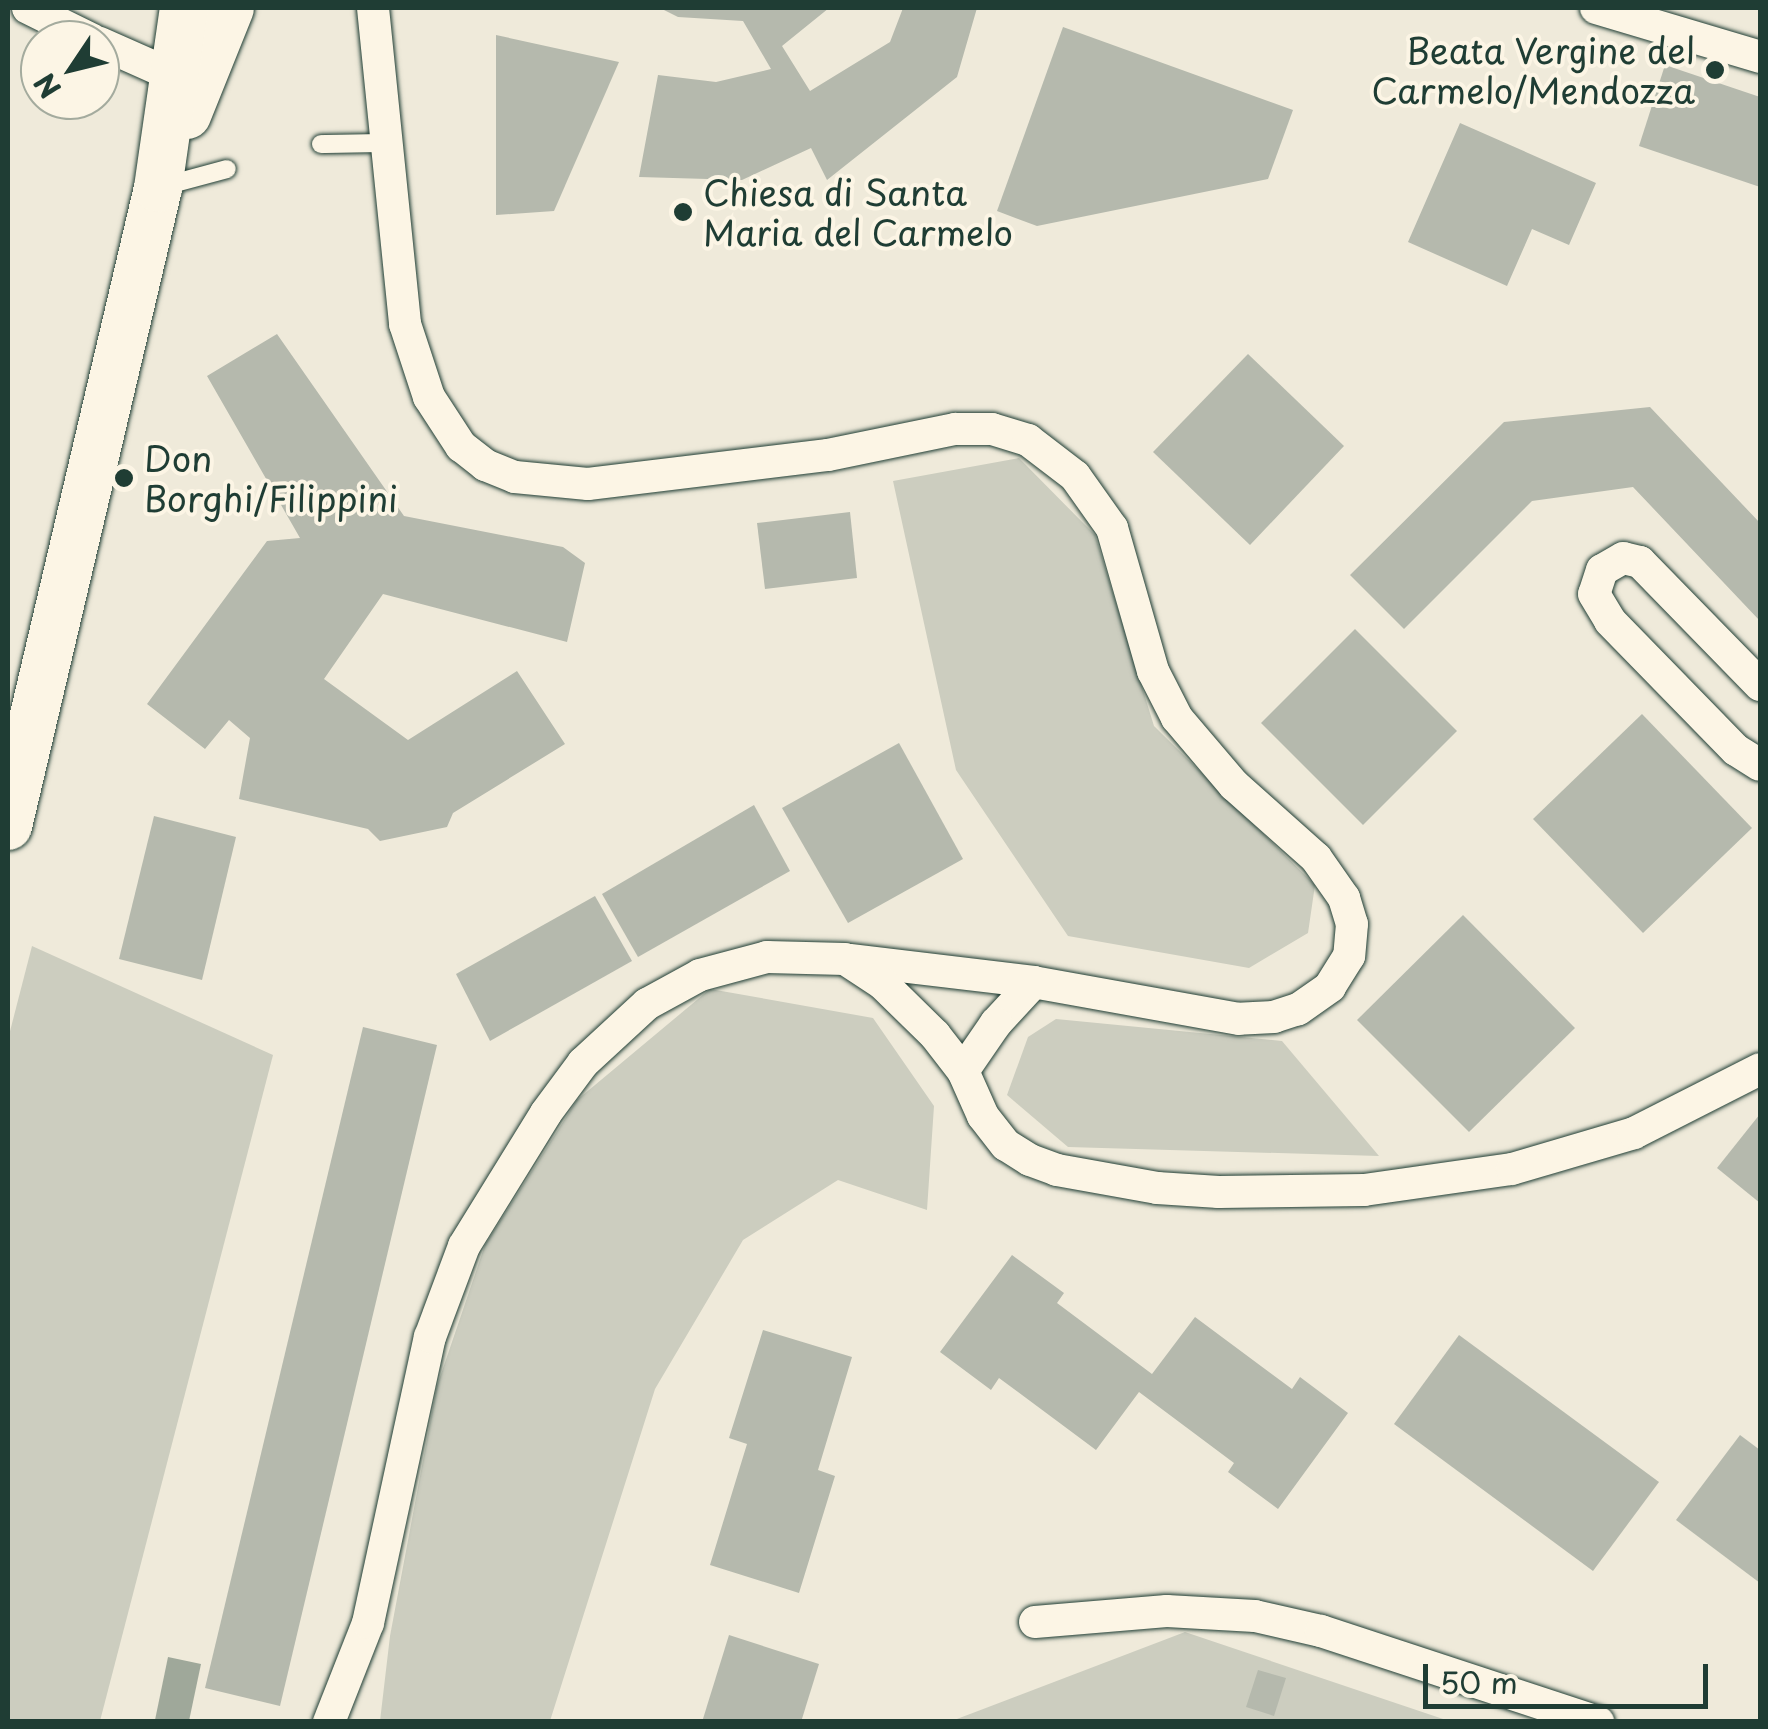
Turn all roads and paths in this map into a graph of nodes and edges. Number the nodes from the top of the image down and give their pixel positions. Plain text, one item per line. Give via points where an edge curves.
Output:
1 (28, 8) edge
2 (184, 8) edge
3 (230, 8) edge
4 (373, 8) edge
5 (1596, 8) edge
6 (52, 20) edge
7 (120, 53) edge
8 (1760, 57) edge
9 (174, 76) junction
10 (386, 143) junction
11 (320, 144) dead end
12 (227, 169) dead end
13 (158, 188) junction
14 (1760, 685) edge
15 (1760, 765) edge
16 (8, 826) edge
17 (845, 960) junction
18 (1034, 982) junction
19 (1760, 1069) edge
20 (963, 1070) junction
21 (1035, 1622) dead end
22 (329, 1722) edge
23 (1598, 1722) edge

1 - 6 street
2 - 9 street
3 - 13 street
4 - 10 street
5 - 8 street
7 - 9 street
9 - 13 street
10 - 11 lane
10 - 18 street via 399,288 414,362 452,436 495,470 537,482 628,482 978,428 1028,440 1090,492 1118,544 1153,671 1177,718 1224,774 1328,871 1349,912 1351,946 1344,967 1320,995 1260,1019 1186,1013
12 - 13 lane
13 - 16 street
14 - 15 street via 1640,562 1624,558 1602,570 1594,594 1610,621 1736,750
17 - 18 street
17 - 20 street via 897,996
17 - 22 street via 749,960 681,984 598,1048 546,1113 472,1230 437,1313 368,1623
18 - 20 street
19 - 20 street via 1634,1134 1564,1157 1414,1186 1253,1192 1122,1183 1030,1160 990,1126
21 - 23 street via 1167,1610 1255,1616 1321,1631

